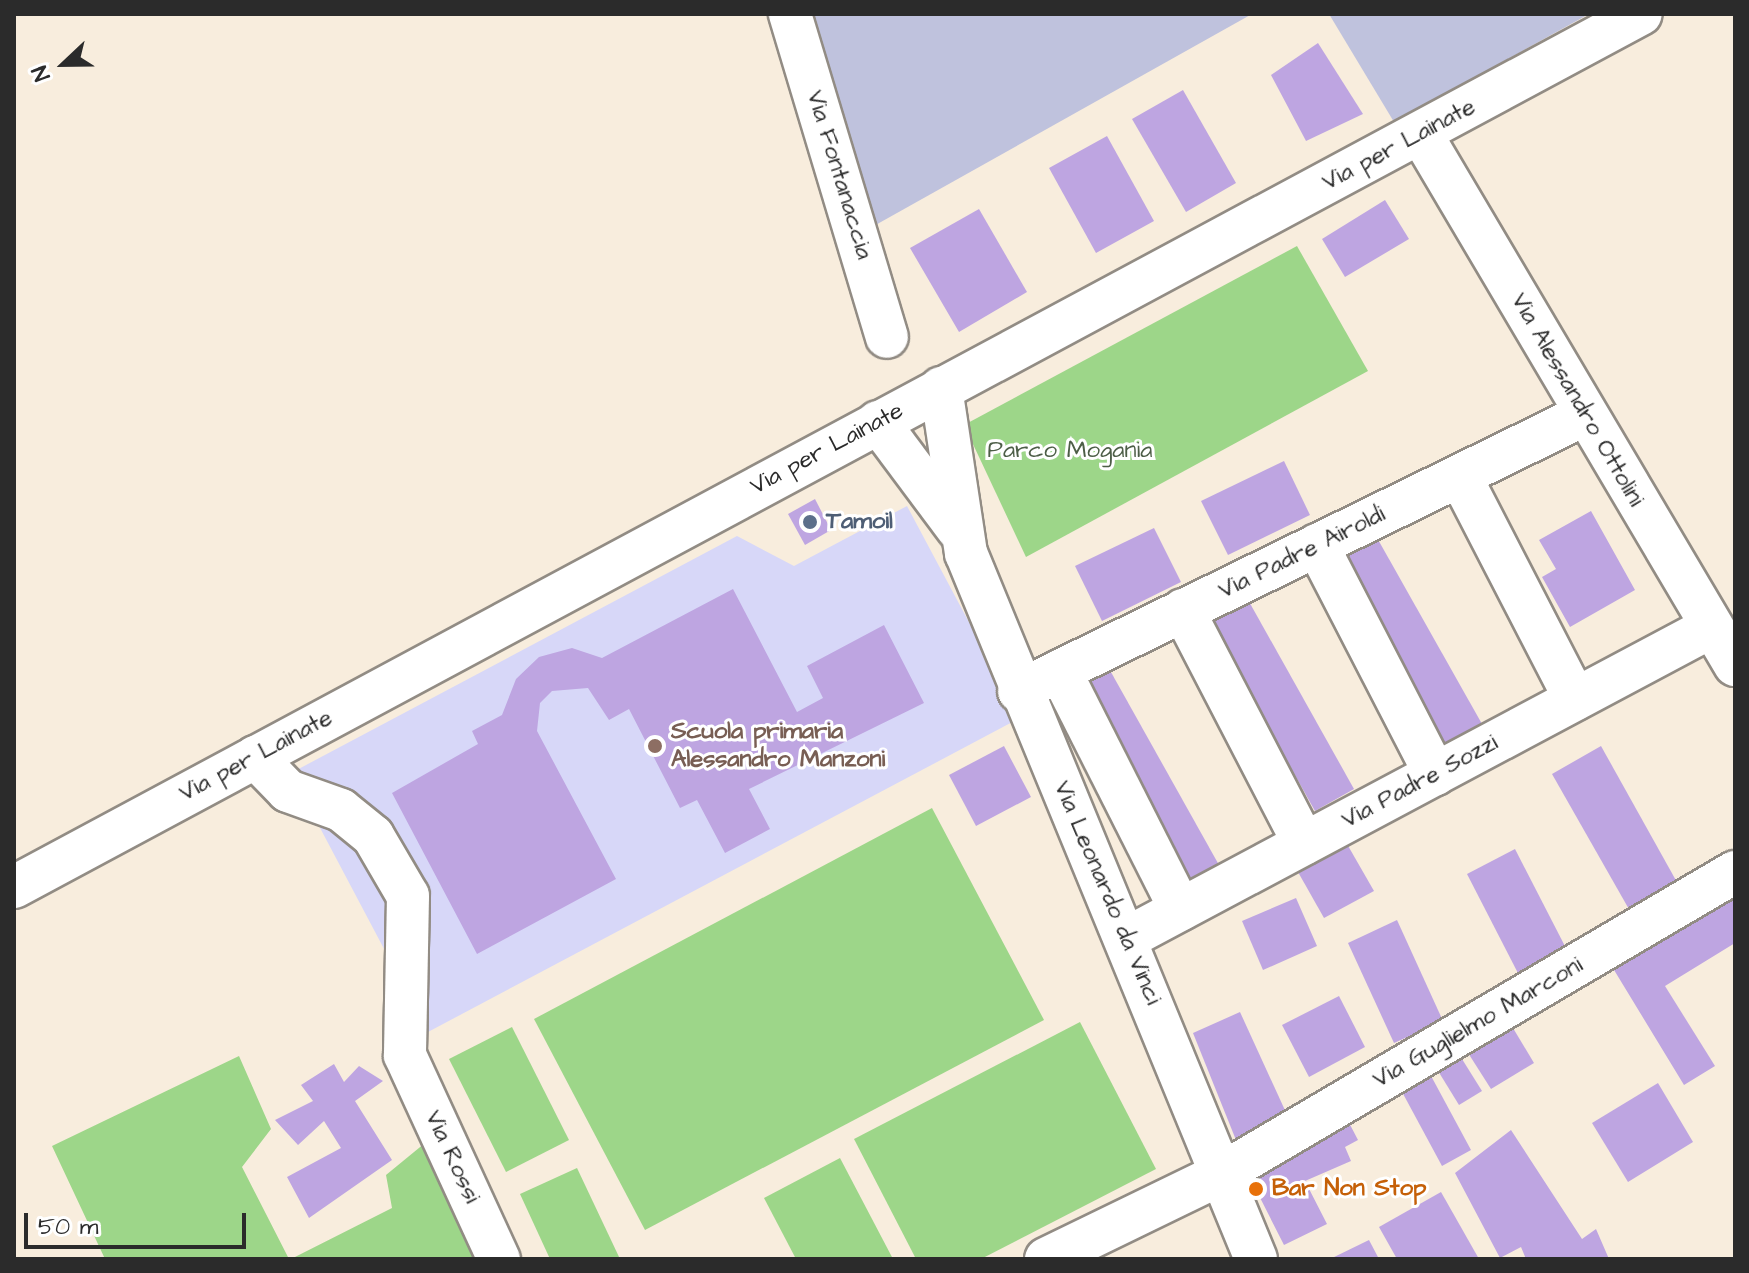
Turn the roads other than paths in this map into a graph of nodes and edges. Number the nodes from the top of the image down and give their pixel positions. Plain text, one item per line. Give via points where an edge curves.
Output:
1 (790, 14) edge
2 (1641, 14) edge
3 (1421, 134) junction
4 (887, 337) dead end
5 (941, 388) junction
6 (1584, 415) junction
7 (878, 422) junction
8 (1460, 476) junction
9 (957, 528) junction
10 (1317, 545) junction
11 (1183, 610) junction
12 (1711, 627) junction
13 (1735, 665) edge
14 (1060, 671) junction
15 (1019, 691) junction
16 (1575, 699) junction
17 (255, 757) junction
18 (1435, 774) junction
19 (1304, 843) junction
20 (1735, 872) edge
21 (14, 887) edge
22 (1180, 909) junction
23 (1129, 937) junction
24 (1221, 1174) junction
25 (499, 1259) edge
26 (1046, 1259) edge
27 (1256, 1259) edge

1 - 4 street, Via Fontanaccia
2 - 3 street, Via per Lainate
3 - 5 street, Via per Lainate
3 - 6 street, Via Alessandro Ottolini
5 - 7 street, Via per Lainate
5 - 9 street
6 - 8 street, Via Padre Airoldi
6 - 12 street, Via Alessandro Ottolini
7 - 9 street
7 - 17 street, Via per Lainate
8 - 10 street, Via Padre Airoldi
8 - 16 street
9 - 15 street, Via Leonardo da Vinci
10 - 11 street, Via Padre Airoldi
10 - 18 street
11 - 14 street, Via Padre Airoldi
11 - 19 street
12 - 13 street, Via Alessandro Ottolini
12 - 16 street, Via Padre Sozzi
14 - 15 street, Via Padre Airoldi
14 - 22 street
15 - 23 street, Via Leonardo da Vinci
16 - 18 street, Via Padre Sozzi
17 - 21 street, Via per Lainate
17 - 25 street, Via Rossi via 288,791 341,810 373,836 408,896 405,1055
18 - 19 street, Via Padre Sozzi
19 - 22 street, Via Padre Sozzi
20 - 24 street, Via Guglielmo Marconi
22 - 23 street, Via Padre Sozzi
23 - 24 street, Via Leonardo da Vinci
24 - 26 street, Via Guglielmo Marconi
24 - 27 street, Via Leonardo da Vinci

